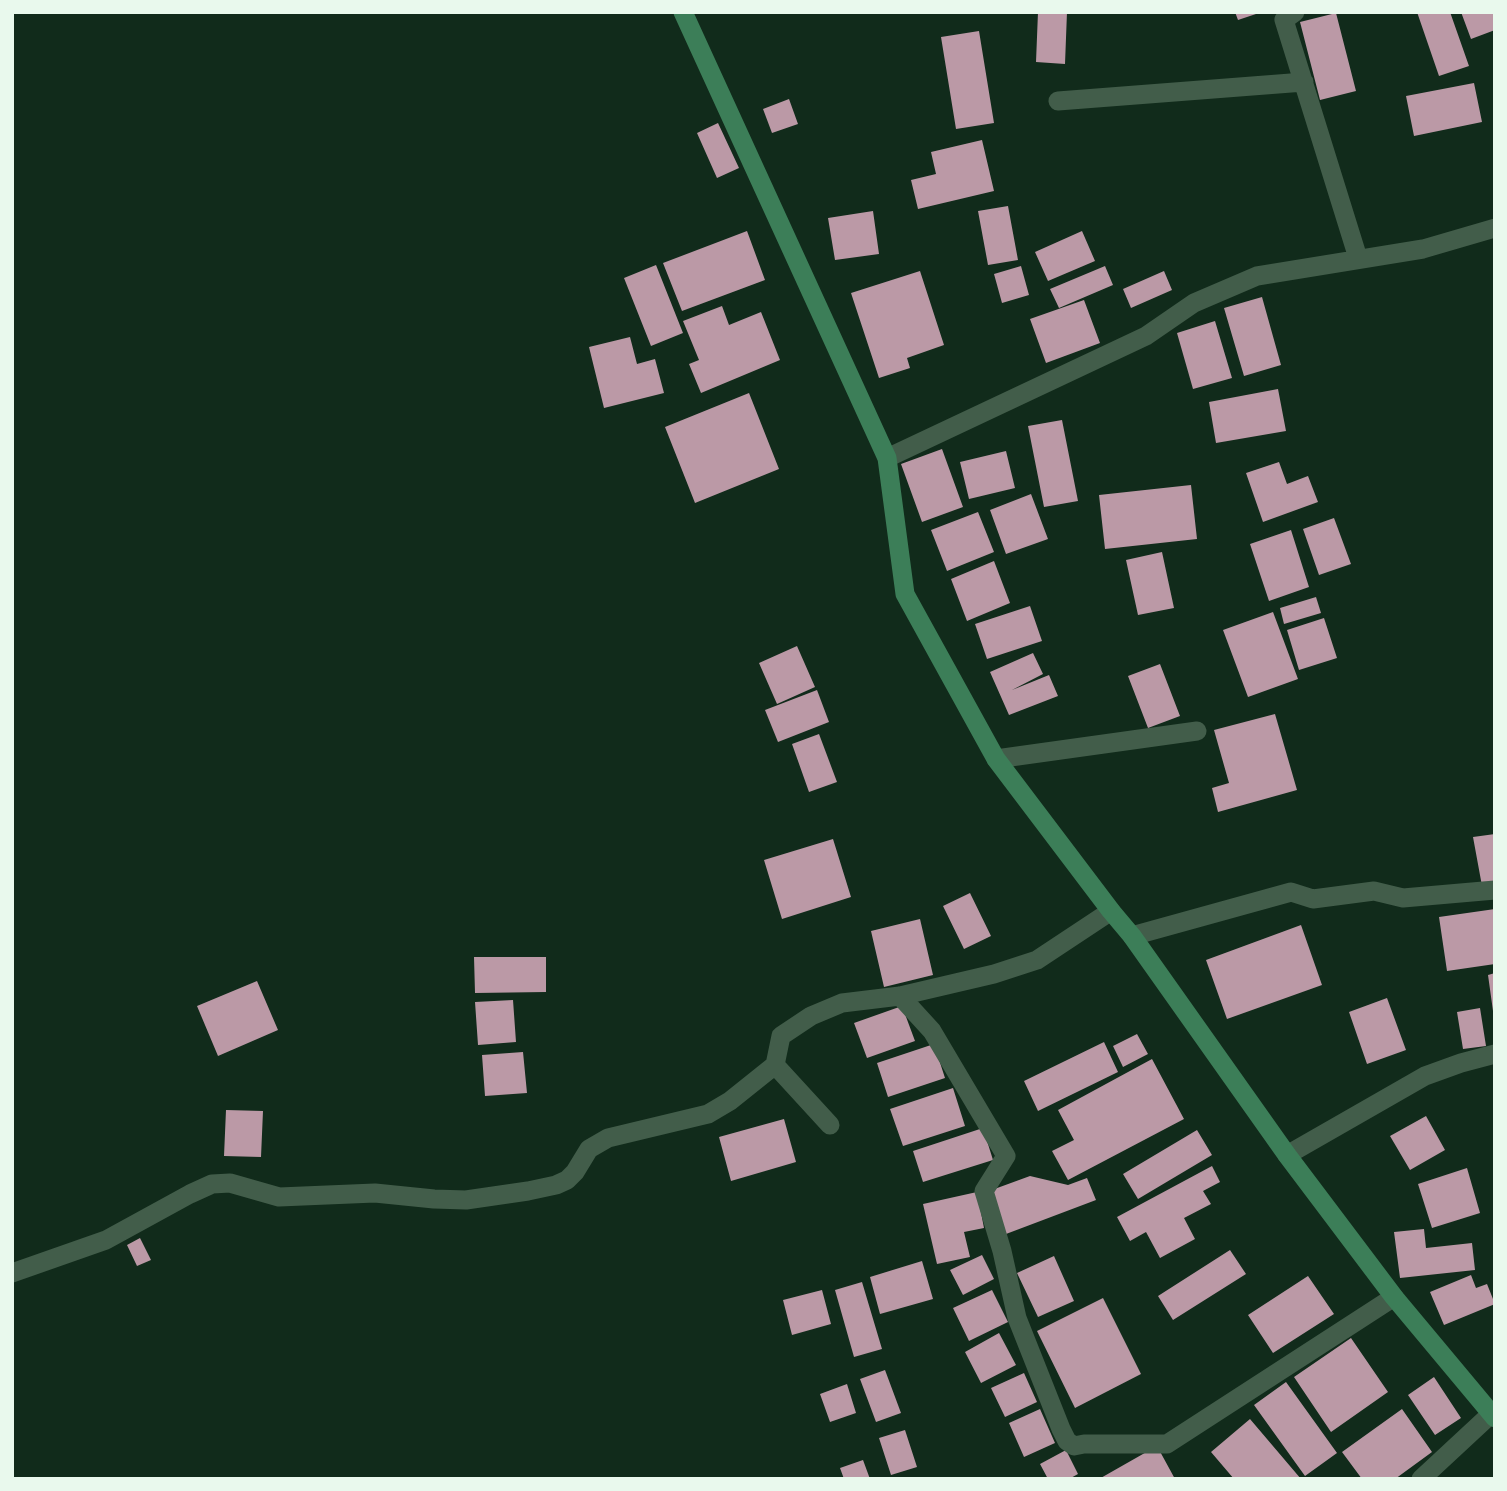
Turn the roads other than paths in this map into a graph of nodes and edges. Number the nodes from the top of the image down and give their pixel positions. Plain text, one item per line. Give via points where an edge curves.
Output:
1 (683, 12) edge
2 (1295, 12) edge
3 (1304, 82) junction
4 (1058, 101) dead end
5 (1495, 228) edge
6 (1358, 258) junction
7 (887, 458) junction
8 (1196, 731) dead end
9 (996, 760) junction
10 (1495, 890) edge
11 (1111, 911) junction
12 (1132, 936) junction
13 (900, 996) junction
14 (1495, 1054) edge
15 (775, 1065) junction
16 (830, 1125) dead end
17 (1287, 1155) junction
18 (12, 1273) edge
19 (1394, 1297) junction
20 (1493, 1416) edge
21 (1420, 1479) edge

1 - 7 main road
2 - 3 street via 1284,20
3 - 4 street
3 - 6 street
5 - 6 street via 1423,248
6 - 7 street via 1257,276 1194,303 1146,336
7 - 9 main road via 905,594
8 - 9 street
9 - 11 main road
10 - 12 street via 1403,898 1374,891 1313,899 1291,891
11 - 12 main road
11 - 13 street via 1037,960
12 - 17 main road
13 - 15 street via 842,1003 811,1016 781,1036
13 - 19 street via 932,1031 1006,1156 984,1191 1017,1318 1070,1444 1167,1444
14 - 17 street via 1425,1076
15 - 16 street
15 - 18 street via 708,1114 608,1138 589,1149 575,1172 556,1185 466,1200 375,1193 279,1197 230,1183 212,1184 106,1240
17 - 19 main road
19 - 20 main road
20 - 21 street

